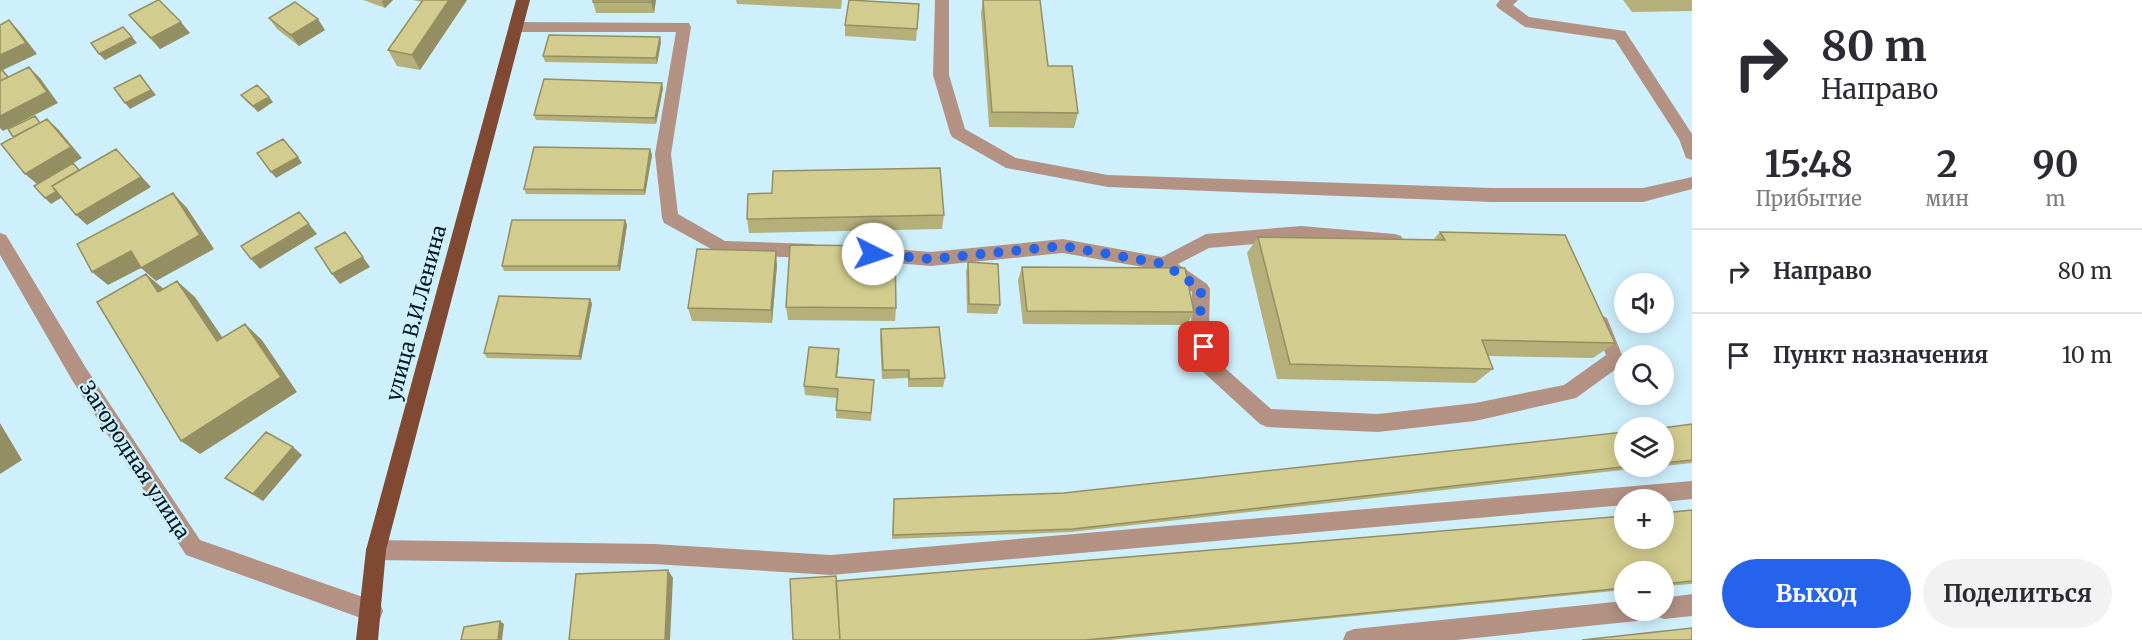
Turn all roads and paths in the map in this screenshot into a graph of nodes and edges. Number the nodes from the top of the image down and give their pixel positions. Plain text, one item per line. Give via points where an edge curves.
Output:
1 (523, 0) edge
2 (942, 0) edge
3 (1511, 0) edge
4 (516, 27) junction
5 (1692, 154) edge
6 (1692, 183) edge
7 (0, 240) edge
8 (1410, 241) edge
9 (833, 252) edge
10 (855, 253) edge
11 (1164, 264) junction
12 (1593, 303) edge
13 (1692, 490) edge
14 (376, 550) junction
15 (1692, 605) edge
16 (1674, 607) edge
17 (372, 611) junction
18 (1614, 612) edge
19 (367, 640) edge
20 (1354, 640) edge

1 - 4 main road, улица В.И.Ленина
2 - 6 street via 941,75 958,133 1012,164 1108,181 1492,195 1643,195
3 - 5 street via 1503,5 1525,22 1620,35 1686,138
4 - 9 street via 684,27 663,154 670,218 722,248
4 - 14 main road, улица В.И.Ленина
7 - 17 street, Загородная улица via 79,374 193,548
8 - 11 street via 1301,233 1206,241
10 - 11 street via 931,259 1063,246
11 - 12 street via 1201,289 1200,330 1208,364 1267,418 1378,423 1475,412 1569,392 1616,358
13 - 14 street via 831,565 654,554
14 - 17 main road, улица В.И.Ленина
15 - 16 street
17 - 19 main road, улица В.И.Ленина
18 - 20 street

